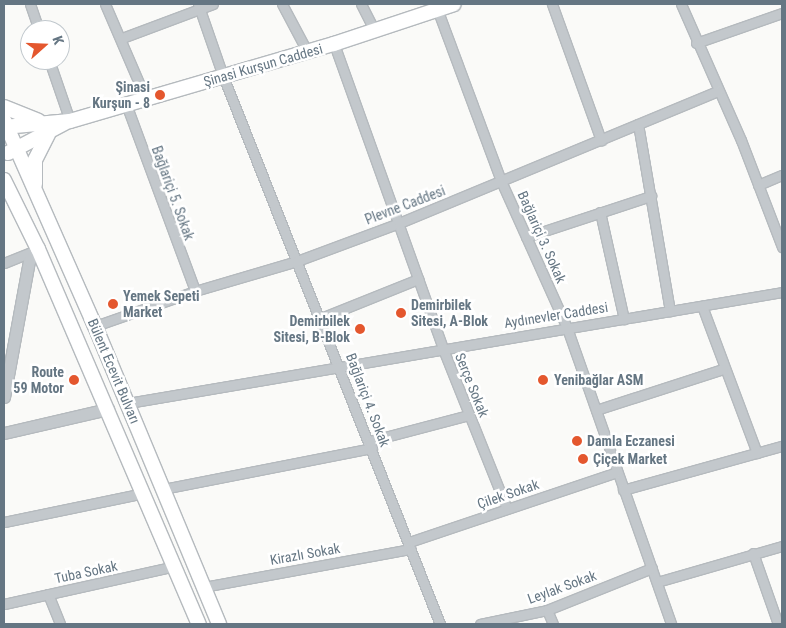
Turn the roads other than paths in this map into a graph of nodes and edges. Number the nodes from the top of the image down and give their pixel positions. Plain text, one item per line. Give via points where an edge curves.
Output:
1 (30, 4) edge
2 (105, 4) edge
3 (214, 4) edge
4 (282, 4) edge
5 (361, 4) edge
6 (454, 4) edge
7 (552, 4) edge
8 (681, 4) edge
9 (199, 6) edge
10 (436, 6) edge
11 (782, 13) edge
12 (36, 20) edge
13 (374, 30) junction
14 (122, 38) junction
15 (696, 43) junction
16 (334, 44) junction
17 (307, 51) junction
18 (52, 70) edge
19 (224, 76) junction
20 (718, 91) junction
21 (146, 99) junction
22 (126, 104) junction
23 (4, 107) edge
24 (70, 120) junction
25 (638, 124) junction
26 (52, 126) junction
27 (7, 137) edge
28 (601, 140) junction
29 (782, 175) edge
30 (501, 181) junction
31 (5, 184) edge
32 (758, 185) junction
33 (36, 194) junction
34 (651, 196) junction
35 (600, 212) junction
36 (399, 223) junction
37 (526, 237) junction
38 (782, 247) edge
39 (38, 249) junction
40 (297, 261) junction
41 (4, 263) edge
42 (418, 279) junction
43 (195, 291) junction
44 (782, 292) edge
45 (702, 306) junction
46 (670, 311) junction
47 (320, 318) junction
48 (624, 319) junction
49 (95, 326) junction
50 (567, 328) junction
51 (443, 349) junction
52 (340, 366) junction
53 (723, 369) junction
54 (4, 397) edge
55 (128, 403) junction
56 (108, 409) junction
57 (596, 410) junction
58 (469, 415) junction
59 (4, 434) edge
60 (371, 445) junction
61 (782, 446) edge
62 (757, 453) junction
63 (617, 472) junction
64 (163, 489) junction
65 (623, 490) junction
66 (144, 493) junction
67 (507, 509) junction
68 (4, 522) edge
69 (410, 545) junction
70 (782, 546) edge
71 (753, 553) junction
72 (175, 566) junction
73 (652, 568) junction
74 (656, 582) junction
75 (203, 587) junction
76 (48, 594) junction
77 (4, 604) edge
78 (548, 610) junction
79 (60, 624) edge
80 (200, 624) edge
81 (218, 624) edge
82 (440, 624) edge
83 (480, 624) edge
84 (553, 624) edge
85 (671, 624) edge
86 (778, 624) edge

1 - 12 street
2 - 14 street
3 - 9 street
4 - 17 street
5 - 13 street
6 - 10 main road, Şinasi Kurşun Caddesi
7 - 28 street
8 - 15 street
9 - 14 street
9 - 19 street, Bağlariçi 4. Sokak
10 - 13 main road, Şinasi Kurşun Caddesi
10 - 30 street, Bağlariçi 3. Sokak
11 - 15 street
13 - 16 main road, Şinasi Kurşun Caddesi
14 - 21 street
15 - 20 street
16 - 17 main road, Şinasi Kurşun Caddesi
16 - 36 street, Serçe Sokak
17 - 19 main road, Şinasi Kurşun Caddesi
18 - 24 street
19 - 21 main road, Şinasi Kurşun Caddesi
19 - 40 street, Bağlariçi 4. Sokak
20 - 25 street, Plevne Caddesi
20 - 32 street
21 - 22 main road, Şinasi Kurşun Caddesi
22 - 24 main road, Şinasi Kurşun Caddesi
22 - 43 street, Bağlariçi 5. Sokak
23 - 26 main road
24 - 26 main road, Şinasi Kurşun Caddesi
25 - 28 street, Plevne Caddesi
25 - 34 street
26 - 27 main road, Şinasi Kurşun Caddesi
26 - 27 main road, Şinasi Kurşun Caddesi
26 - 33 main road via 35,160
27 - 33 main road, Bülent Ecevit Bulvarı
28 - 30 street, Plevne Caddesi
29 - 32 street
30 - 36 street, Plevne Caddesi
30 - 37 street, Bağlariçi 3. Sokak
31 - 39 main road, Bülent Ecevit Bulvarı
32 - 38 street
33 - 49 main road, Bülent Ecevit Bulvarı
34 - 35 street
34 - 46 street
35 - 37 street
35 - 48 street
36 - 40 street, Plevne Caddesi
36 - 42 street, Serçe Sokak
37 - 50 street, Bağlariçi 3. Sokak
39 - 41 street
39 - 54 street via 29,261
39 - 56 main road, Bülent Ecevit Bulvarı
40 - 43 street, Plevne Caddesi
40 - 47 street, Bağlariçi 4. Sokak
42 - 47 street
42 - 51 street, Serçe Sokak
43 - 49 street, Plevne Caddesi
44 - 45 street, Aydınevler Caddesi
45 - 46 street, Aydınevler Caddesi
45 - 53 street
46 - 48 street, Aydınevler Caddesi
47 - 52 street, Bağlariçi 4. Sokak
48 - 50 street, Aydınevler Caddesi
49 - 55 main road, Bülent Ecevit Bulvarı
50 - 51 street, Aydınevler Caddesi
50 - 57 street, Bağlariçi 3. Sokak
51 - 52 street, Aydınevler Caddesi
51 - 58 street, Serçe Sokak
52 - 55 street, Aydınevler Caddesi
52 - 60 street, Bağlariçi 4. Sokak
53 - 57 street
53 - 62 street
55 - 64 main road, Bülent Ecevit Bulvarı
56 - 59 street
56 - 66 main road, Bülent Ecevit Bulvarı
57 - 63 street, Bağlariçi 3. Sokak
58 - 60 street
58 - 67 street, Serçe Sokak
60 - 64 street
60 - 69 street, Bağlariçi 4. Sokak
61 - 62 street
62 - 65 street
63 - 65 street, Bağlariçi 3. Sokak
63 - 67 street, Çilek Sokak
64 - 75 main road, Bülent Ecevit Bulvarı
65 - 73 street, Bağlariçi 3. Sokak
66 - 68 street
66 - 72 main road, Bülent Ecevit Bulvarı
67 - 69 street, Çilek Sokak
69 - 75 street, Kirazlı Sokak
69 - 82 street, Bağlariçi 4. Sokak
70 - 71 street
71 - 74 street
71 - 86 street
72 - 76 street, Tuba Sokak
72 - 80 main road, Bülent Ecevit Bulvarı
73 - 74 street, Bağlariçi 3. Sokak
73 - 78 street, Leylak Sokak
74 - 85 street, Bağlariçi 3. Sokak
75 - 81 main road, Bülent Ecevit Bulvarı
76 - 77 street, Tuba Sokak
76 - 79 street
78 - 83 street, Leylak Sokak
78 - 84 street

